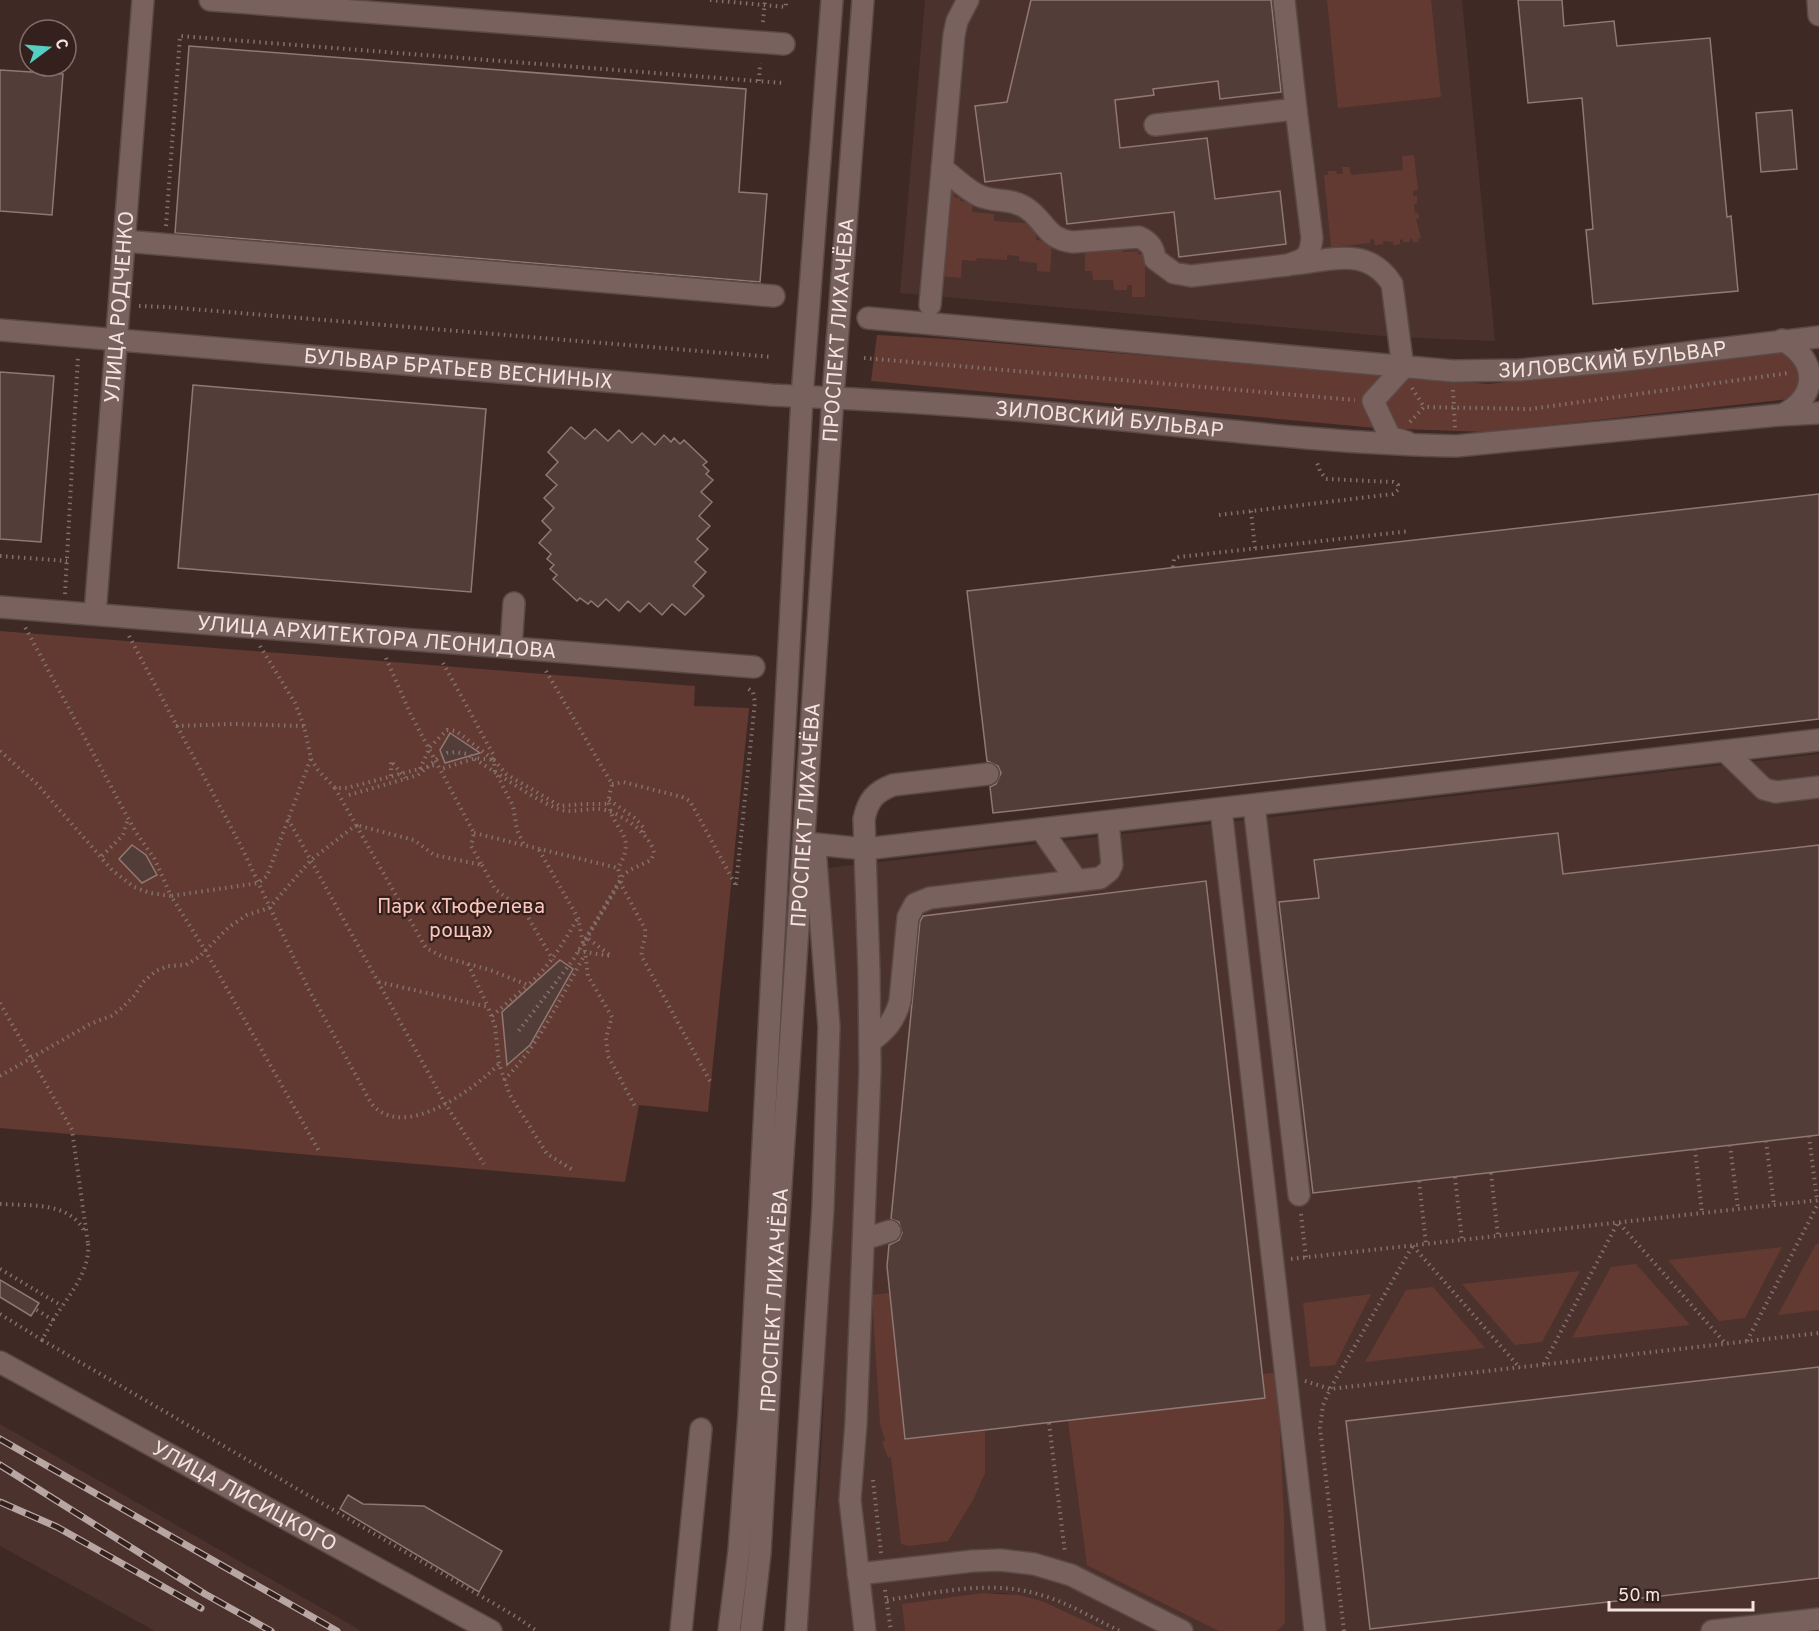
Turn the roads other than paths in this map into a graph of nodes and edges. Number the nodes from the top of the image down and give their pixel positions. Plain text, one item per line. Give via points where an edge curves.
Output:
1 (143, 0) edge
2 (210, 0) edge
3 (832, 0) edge
4 (863, 0) edge
5 (968, 0) edge
6 (1284, 0) edge
7 (1818, 0) edge
8 (477, 10) edge
9 (1819, 15) edge
10 (784, 44) dead end
11 (1296, 109) junction
12 (1155, 125) dead end
13 (942, 168) junction
14 (124, 241) junction
15 (1288, 265) junction
16 (774, 296) dead end
17 (930, 305) dead end
18 (868, 318) dead end
19 (0, 330) edge
20 (1819, 337) edge
21 (116, 340) junction
22 (1782, 340) junction
23 (1403, 368) junction
24 (833, 396) junction
25 (802, 397) junction
26 (1819, 413) edge
27 (1783, 414) junction
28 (1416, 446) junction
29 (509, 603) dead end
30 (0, 607) edge
31 (95, 614) junction
32 (506, 647) junction
33 (754, 667) dead end
34 (1819, 740) edge
35 (1725, 751) junction
36 (988, 774) dead end
37 (1819, 787) edge
38 (1254, 805) junction
39 (1221, 809) junction
40 (813, 820) dead end
41 (1108, 822) junction
42 (1041, 829) junction
43 (815, 844) junction
44 (865, 849) junction
45 (1077, 881) junction
46 (870, 1042) junction
47 (1299, 1195) road end
48 (890, 1231) dead end
49 (864, 1239) junction
50 (0, 1362) edge
51 (759, 1415) junction
52 (701, 1429) dead end
53 (858, 1574) junction
54 (1819, 1619) edge
55 (491, 1631) edge
56 (681, 1631) edge
57 (729, 1631) edge
58 (751, 1631) edge
59 (796, 1631) edge
60 (865, 1631) edge
61 (1182, 1631) edge
62 (1315, 1631) edge
63 (1712, 1631) edge

1 - 14 street, УЛИЦА РОДЧЕНКО
2 - 8 street
3 - 25 street, ПРОСПЕКТ ЛИХАЧЁВА
4 - 24 street, ПРОСПЕКТ ЛИХАЧЁВА
5 - 13 street via 956,27
6 - 11 street
7 - 9 street
8 - 10 street
11 - 12 street
11 - 15 street via 1312,238 1310,251 1303,260
13 - 15 street via 981,196 1011,200 1028,210 1063,241 1139,237 1154,249 1155,259 1174,273 1191,276
13 - 17 street
14 - 16 street
14 - 21 street, УЛИЦА РОДЧЕНКО
15 - 23 street via 1361,259 1385,272 1392,284
18 - 23 street, ЗИЛОВСКИЙ БУЛЬВАР
19 - 21 street, БУЛЬВАР БРАТЬЕВ ВЕСНИНЫХ
20 - 22 street, ЗИЛОВСКИЙ БУЛЬВАР
21 - 25 street, БУЛЬВАР БРАТЬЕВ ВЕСНИНЫХ
21 - 31 street, УЛИЦА РОДЧЕНКО
22 - 23 street, ЗИЛОВСКИЙ БУЛЬВАР via 1520,370
22 - 27 street via 1796,347 1811,370 1806,398 1797,408
23 - 28 street, ЗИЛОВСКИЙ БУЛЬВАР via 1373,401 1390,437
24 - 25 street, ЗИЛОВСКИЙ БУЛЬВАР
24 - 28 street, ЗИЛОВСКИЙ БУЛЬВАР
24 - 51 street, ПРОСПЕКТ ЛИХАЧЁВА via 778,1234
25 - 51 street, ПРОСПЕКТ ЛИХАЧЁВА
26 - 27 street, ЗИЛОВСКИЙ БУЛЬВАР
27 - 28 street, ЗИЛОВСКИЙ БУЛЬВАР via 1456,446
29 - 32 street
30 - 31 street, УЛИЦА АРХИТЕКТОРА ЛЕОНИДОВА
31 - 32 street, УЛИЦА АРХИТЕКТОРА ЛЕОНИДОВА
32 - 33 street, УЛИЦА АРХИТЕКТОРА ЛЕОНИДОВА
34 - 35 street
35 - 37 street via 1770,792
35 - 38 street
36 - 44 street via 893,785 880,790 867,806
38 - 39 street
38 - 47 street
39 - 41 street
39 - 62 street
40 - 43 street
41 - 42 street
41 - 45 street via 1112,858 1109,871 1100,878
42 - 44 street
42 - 45 street
43 - 44 street
43 - 59 street via 829,1027 823,1208
44 - 46 street
45 - 46 street via 930,898 915,904 908,916 898,1011 885,1031
46 - 49 street
48 - 49 street
49 - 53 street via 850,1500
50 - 55 street, УЛИЦА ЛИСИЦКОГО
51 - 57 street, ПРОСПЕКТ ЛИХАЧЁВА
51 - 58 street, ПРОСПЕКТ ЛИХАЧЁВА via 760,1553
52 - 56 street
53 - 60 street
53 - 61 street via 973,1561 1034,1564 1067,1574
54 - 63 street

